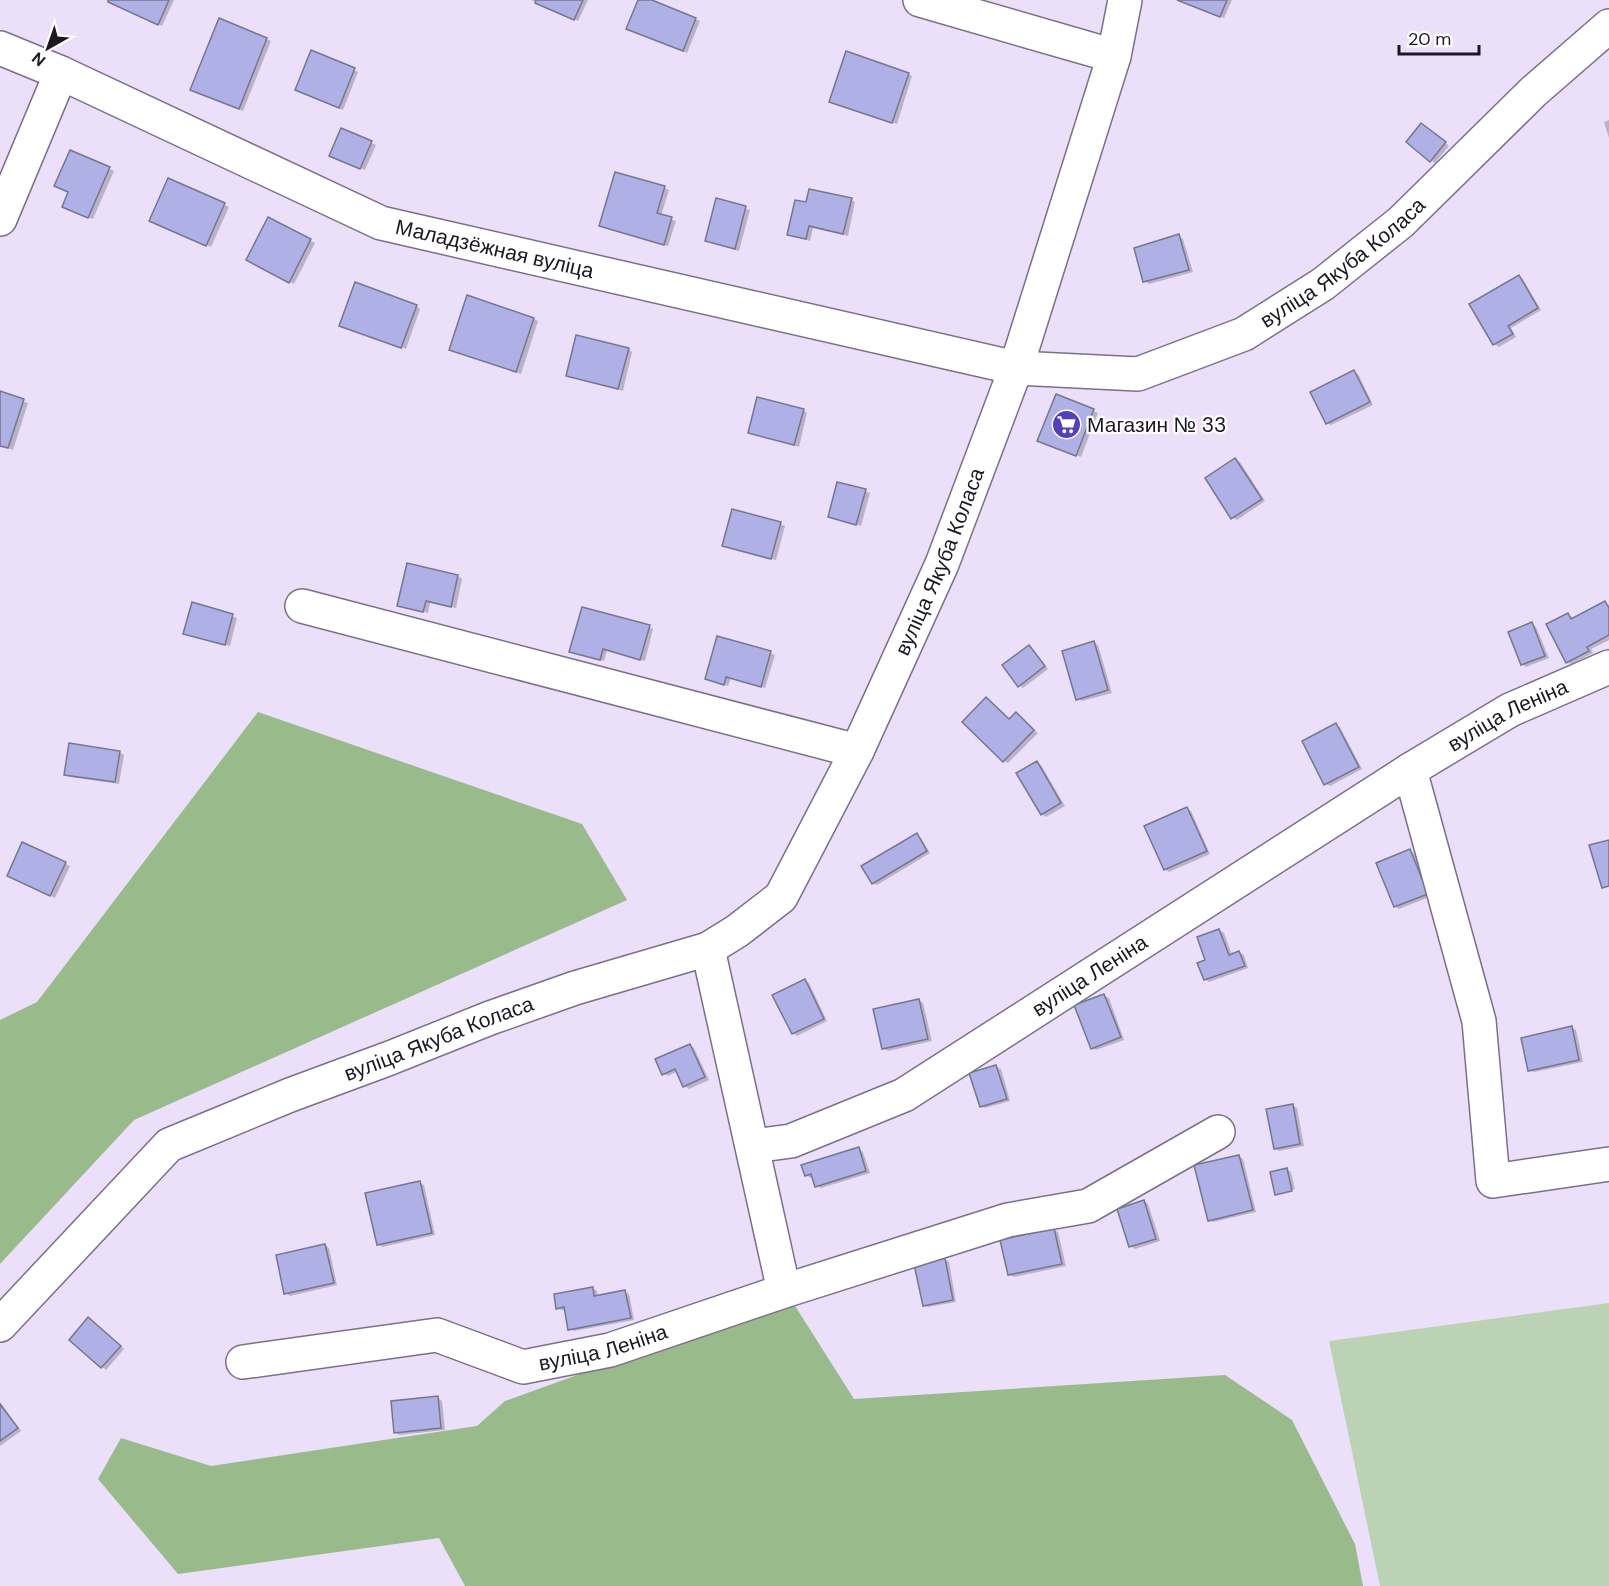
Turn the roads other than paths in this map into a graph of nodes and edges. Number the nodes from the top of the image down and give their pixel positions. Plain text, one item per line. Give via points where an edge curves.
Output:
1 (920, 0) edge
2 (1125, 0) edge
3 (1609, 26) edge
4 (0, 48) edge
5 (1114, 56) junction
6 (61, 73) junction
7 (0, 219) edge
8 (1016, 368) junction
9 (302, 606) dead end
10 (1609, 667) edge
11 (857, 751) junction
12 (1410, 770) junction
13 (708, 949) junction
14 (1218, 1132) dead end
15 (753, 1146) junction
16 (1609, 1164) edge
17 (784, 1291) junction
18 (0, 1325) edge
19 (243, 1362) dead end

1 - 5 street
2 - 5 street, вуліца Якуба Коласа
3 - 8 street, вуліца Якуба Коласа via 1533,92 1401,222 1323,284 1244,334 1138,374
4 - 6 street, Маладзёжная вуліца
5 - 8 street, вуліца Якуба Коласа
6 - 7 street
6 - 8 street, Маладзёжная вуліца via 381,223
8 - 11 street, вуліца Якуба Коласа via 942,564
9 - 11 street
10 - 12 street, вуліца Леніна via 1510,710
11 - 13 street, вуліца Якуба Коласа via 781,897
12 - 15 street, вуліца Леніна via 904,1095 791,1141
12 - 16 street via 1479,1021 1493,1180
13 - 15 street
13 - 18 street, вуліца Якуба Коласа via 490,1018 169,1145
14 - 17 street, вуліца Леніна via 1088,1206 1008,1220
15 - 17 street
17 - 19 street, вуліца Леніна via 610,1350 523,1367 437,1335

